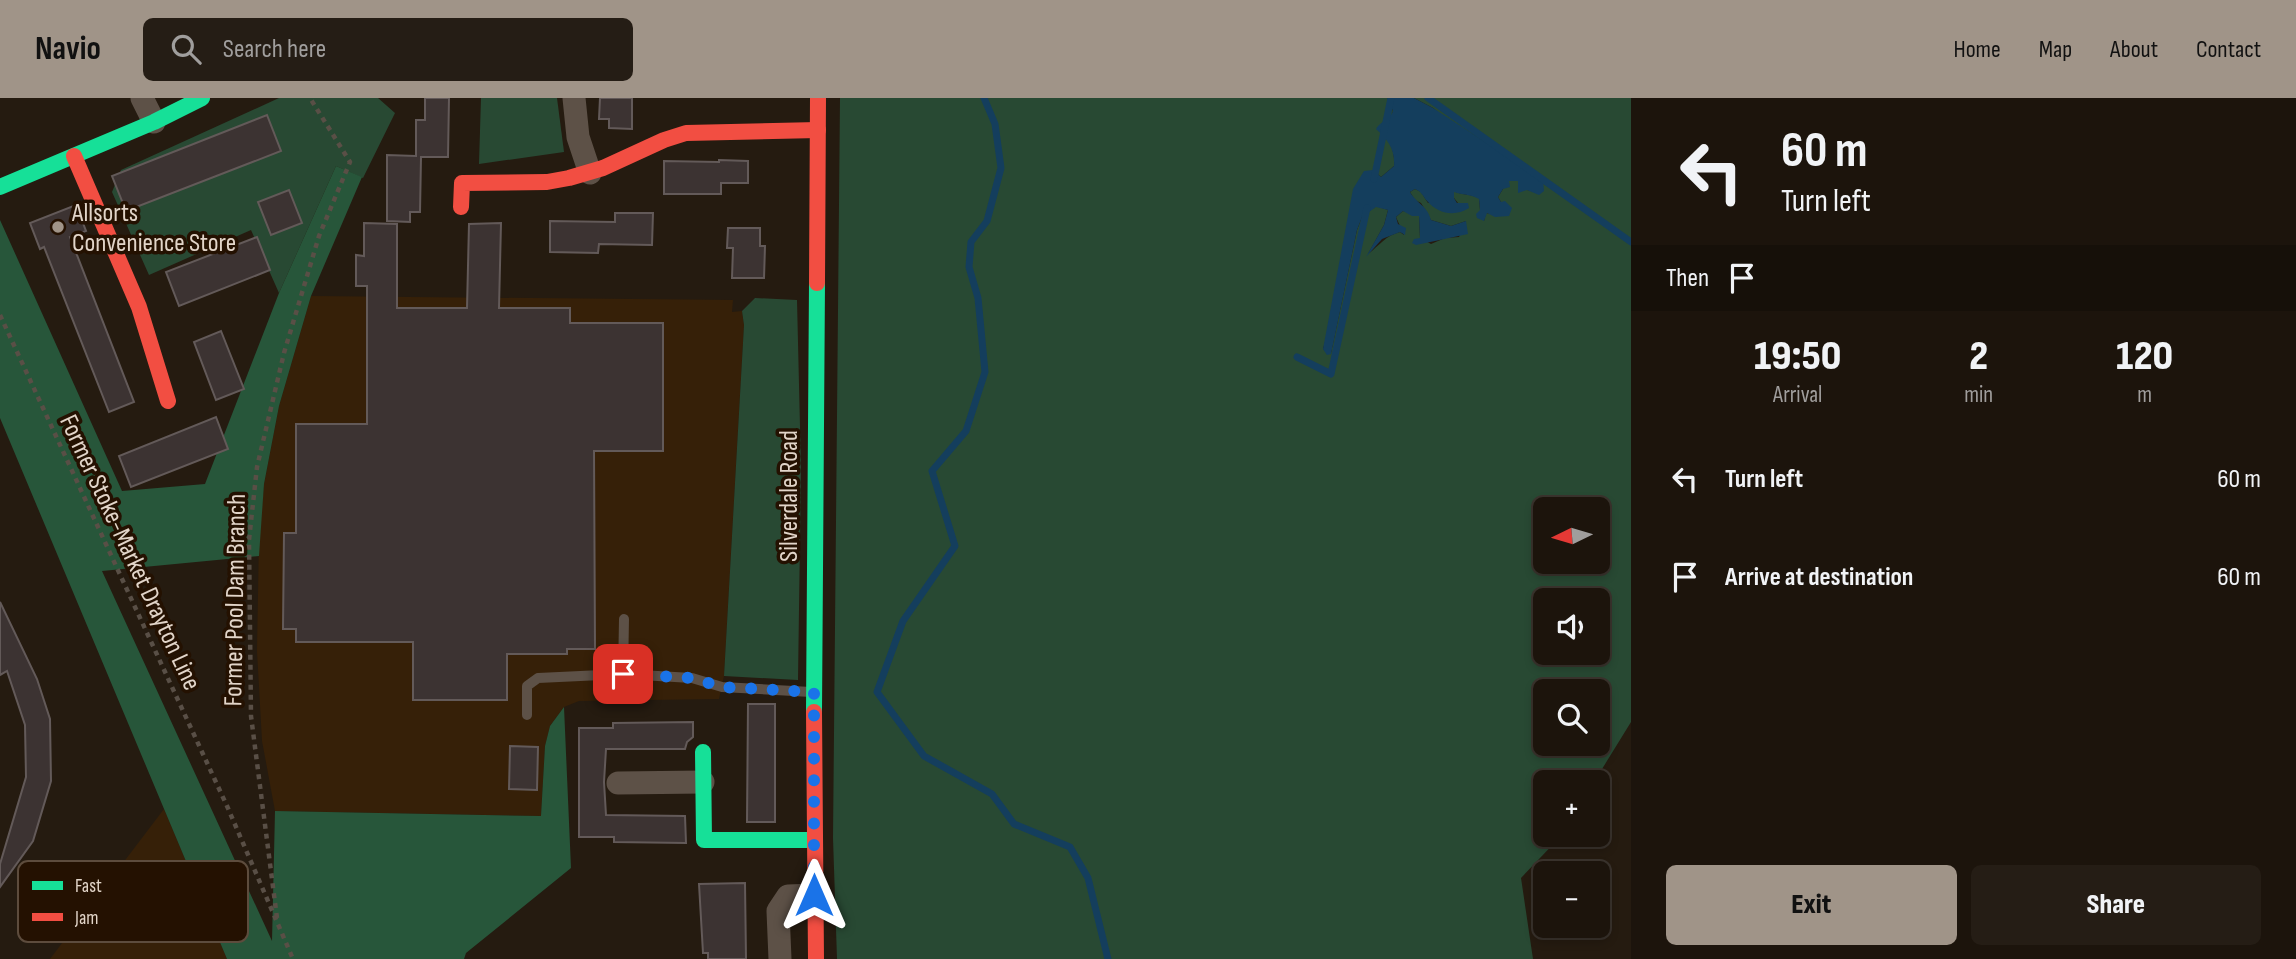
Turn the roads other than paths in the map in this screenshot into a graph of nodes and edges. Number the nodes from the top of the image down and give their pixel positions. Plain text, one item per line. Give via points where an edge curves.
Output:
1 (142, 98) edge
2 (202, 98) edge
3 (574, 98) edge
4 (818, 98) edge
5 (153, 122) junction
6 (818, 130) junction
7 (74, 156) junction
8 (590, 173) junction
9 (0, 187) edge
10 (461, 207) dead end
11 (168, 401) dead end
12 (624, 619) dead end
13 (623, 674) junction
14 (814, 692) junction
15 (527, 715) dead end
16 (703, 752) dead end
17 (703, 782) junction
18 (618, 783) dead end
19 (814, 840) junction
20 (814, 895) junction
21 (780, 959) edge
22 (816, 959) edge

1 - 5 street
2 - 5 main road
3 - 8 street via 578,137
4 - 6 main road, Silverdale Road
5 - 7 main road
6 - 8 main road via 686,133
6 - 14 main road, Silverdale Road
7 - 9 main road
7 - 11 main road via 131,282
8 - 10 main road via 547,181 462,183
12 - 13 lane
13 - 14 lane via 692,678 722,687
13 - 15 lane via 538,678 527,686
14 - 19 main road, Silverdale Road
16 - 17 main road
17 - 18 street
17 - 19 main road via 704,840
19 - 20 main road, Silverdale Road
20 - 21 street via 788,896 778,911
20 - 22 main road, Silverdale Road

